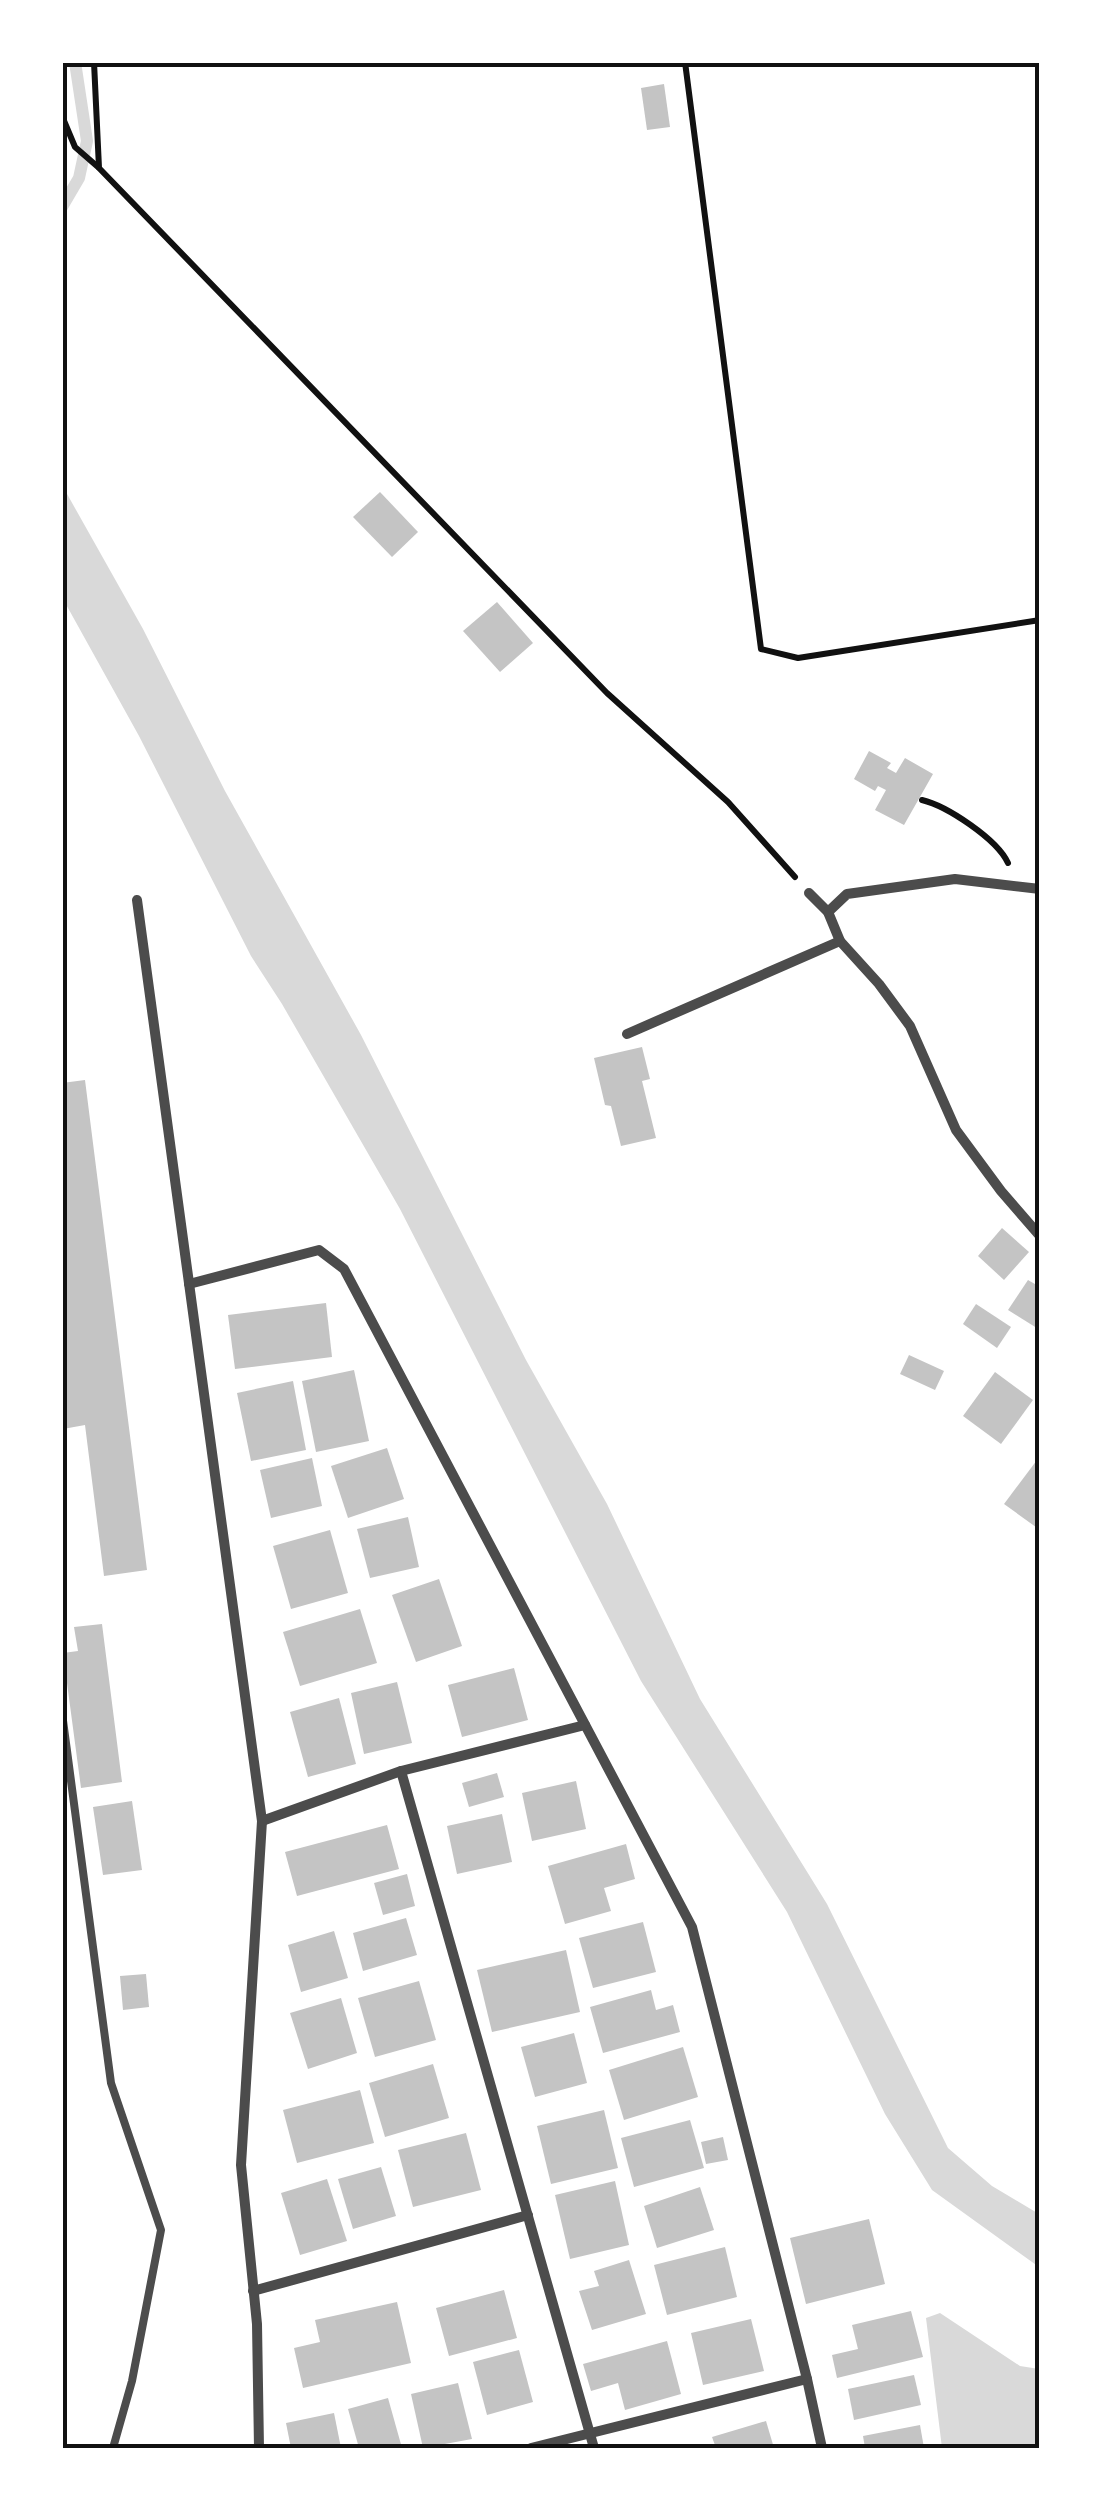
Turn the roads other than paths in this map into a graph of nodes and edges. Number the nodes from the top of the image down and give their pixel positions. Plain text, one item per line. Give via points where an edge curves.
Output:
1 (1040, 889) edge
2 (810, 893) road end
3 (137, 900) dead end
4 (828, 912) junction
5 (840, 941) junction
6 (626, 1034) dead end
7 (1040, 1236) edge
8 (190, 1284) junction
9 (62, 1714) edge
10 (585, 1725) junction
11 (401, 1771) junction
12 (262, 1821) junction
13 (528, 2215) junction
14 (254, 2291) junction
15 (807, 2379) junction
16 (590, 2434) junction
17 (114, 2448) edge
18 (259, 2448) edge
19 (531, 2448) edge
20 (594, 2448) edge
21 (822, 2448) edge

1 - 4 street via 954,879 848,894
2 - 4 street
3 - 8 street
4 - 5 street
5 - 6 street
5 - 7 street via 910,1026 956,1130
8 - 10 street via 320,1250 344,1269
8 - 12 street
9 - 17 lane via 111,2083 161,2230
10 - 11 street
10 - 15 street via 692,1927
11 - 12 street
11 - 13 street
12 - 14 street via 241,2165
13 - 14 street
13 - 16 street
14 - 18 street
15 - 16 street
15 - 21 street
16 - 19 street
16 - 20 street

